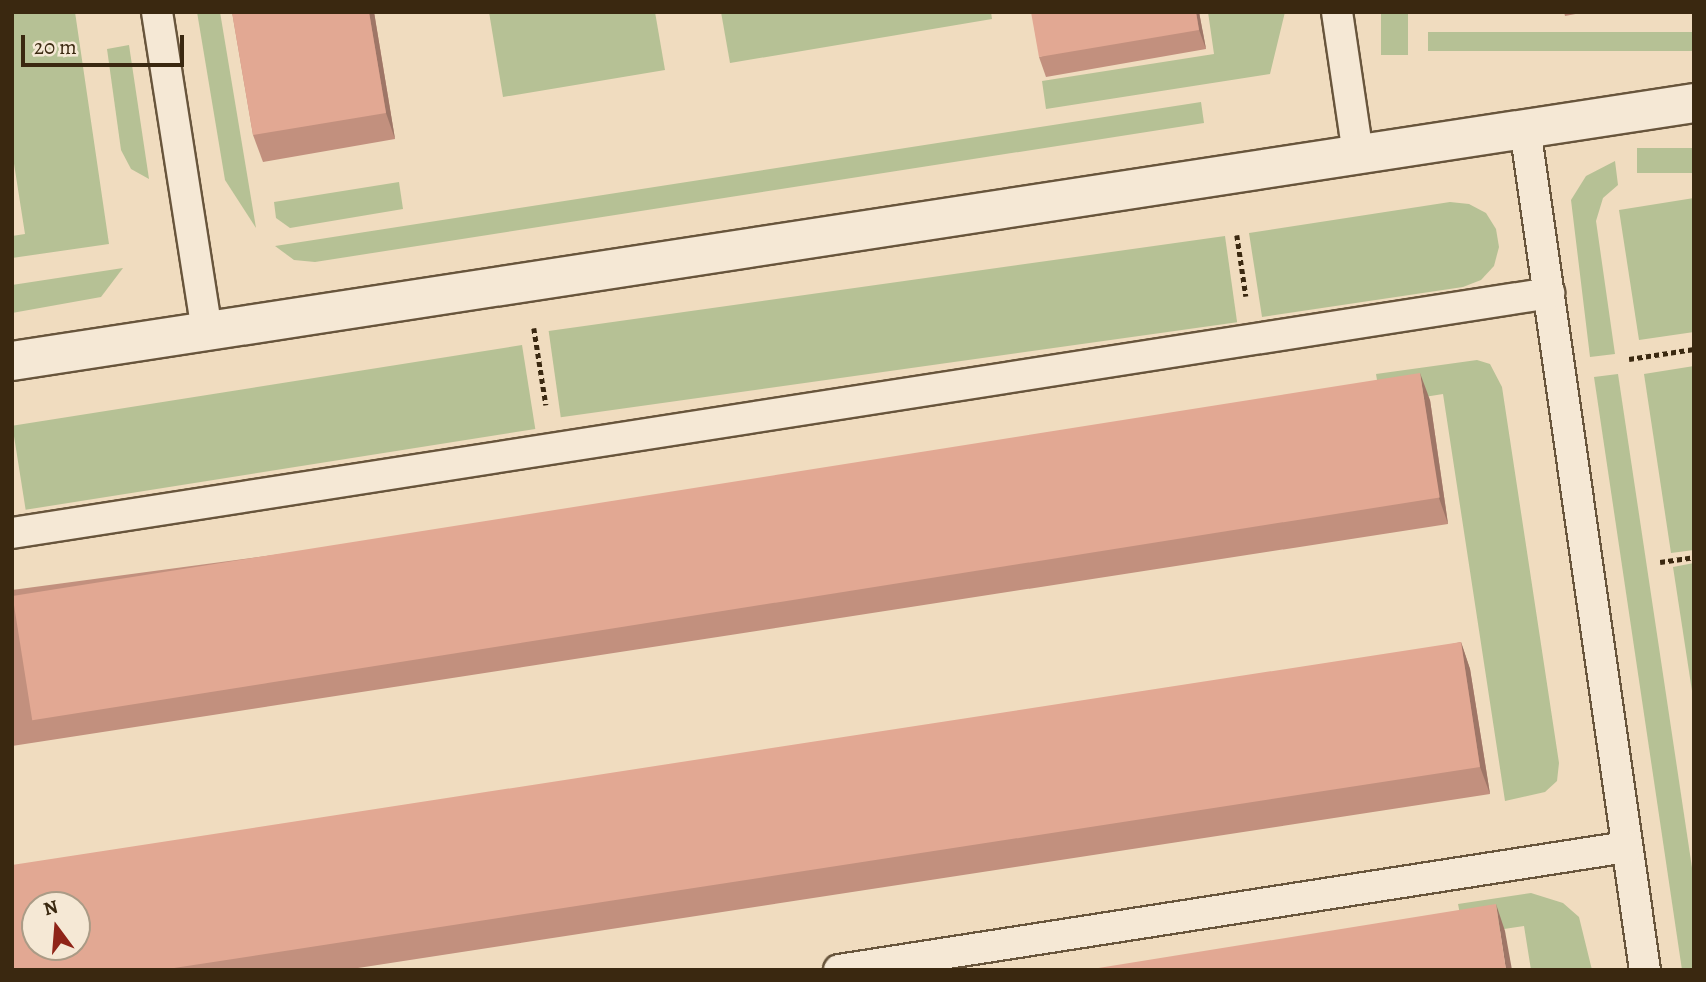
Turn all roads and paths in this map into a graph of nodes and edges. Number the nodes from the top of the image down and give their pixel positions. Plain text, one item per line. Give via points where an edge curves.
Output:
1 (157, 12) edge
2 (1337, 12) edge
3 (1694, 103) edge
4 (1525, 128) junction
5 (1358, 154) junction
6 (1237, 235) dead end
7 (1549, 293) junction
8 (1247, 307) dead end
9 (207, 331) junction
10 (536, 343) dead end
11 (1694, 349) edge
12 (1629, 359) dead end
13 (12, 361) edge
14 (547, 415) dead end
15 (12, 533) edge
16 (1694, 557) edge
17 (1660, 562) dead end
18 (1626, 847) junction
19 (839, 970) edge
20 (1645, 970) edge

1 - 9 lane
2 - 5 lane
3 - 4 street
4 - 5 street
4 - 7 lane
5 - 9 street
6 - 8 path
7 - 15 lane
7 - 18 lane
9 - 13 street
10 - 14 path
11 - 12 path
16 - 17 path
18 - 19 lane
18 - 20 lane

